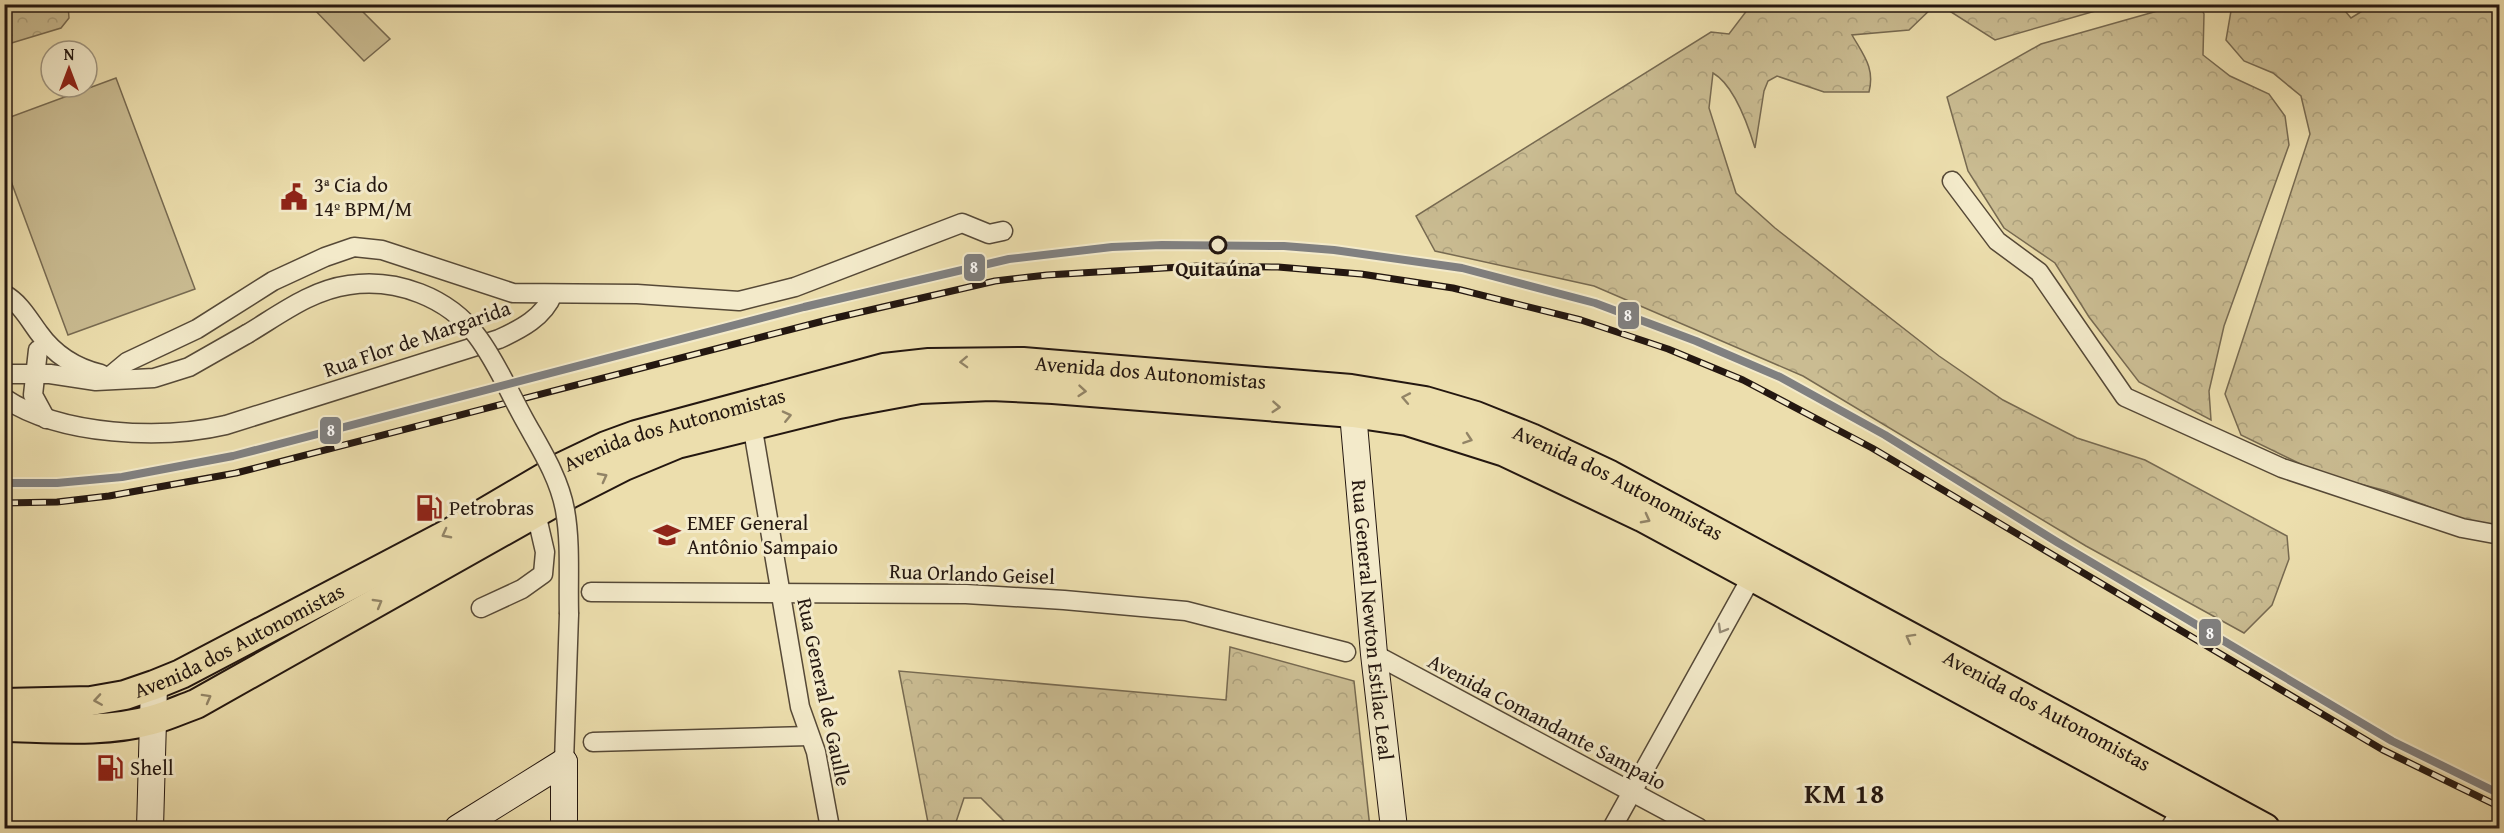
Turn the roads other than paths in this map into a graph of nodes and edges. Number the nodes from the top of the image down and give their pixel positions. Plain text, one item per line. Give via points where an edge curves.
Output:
1 (1952, 181) dead end
2 (1003, 231) dead end
3 (4, 294) edge
4 (552, 294) junction
5 (38, 332) junction
6 (38, 350) junction
7 (4, 369) edge
8 (34, 373) junction
9 (4, 374) edge
10 (116, 378) junction
11 (4, 398) edge
12 (1353, 413) junction
13 (46, 419) junction
14 (752, 424) junction
15 (536, 513) junction
16 (2499, 535) edge
17 (1787, 570) junction
18 (1751, 578) junction
19 (591, 592) dead end
20 (779, 592) junction
21 (481, 608) dead end
22 (1346, 652) dead end
23 (1374, 654) junction
24 (154, 685) junction
25 (4, 703) edge
26 (153, 720) junction
27 (4, 727) edge
28 (809, 736) junction
29 (593, 742) dead end
30 (564, 762) junction
31 (1630, 792) junction
32 (2178, 808) edge
33 (150, 828) edge
34 (458, 828) edge
35 (564, 828) edge
36 (830, 828) edge
37 (1394, 828) edge
38 (1612, 828) edge
39 (1699, 828) edge
40 (2217, 828) edge
41 (2265, 828) edge

1 - 16 street via 1997,242 2039,272 2125,397 2282,468 2462,528
2 - 4 street via 989,234 962,223 795,287 739,301 637,294
3 - 5 street via 22,309
4 - 10 street via 500,291 402,255 354,247 273,281 197,329 126,362
4 - 13 street, Rua Flor de Margarida via 533,320 499,339 226,425 194,432 152,434
5 - 6 street
5 - 10 street via 64,358 86,370
6 - 7 street via 25,363
6 - 8 street
8 - 9 street
8 - 10 street via 96,381
8 - 13 street via 33,394
10 - 30 street, bridge via 154,378 189,368 313,296 336,287 386,284 412,290 458,316 484,345 558,484 567,527 569,614
11 - 13 street, Rua Flor de Margarida
14 -> 12 main road, Avenida dos Autonomistas via 920,388 991,386
12 -> 18 main road, Avenida dos Autonomistas via 1407,421 1505,452 1642,517
12 - 23 street, Rua General Newton Estilac Leal
15 -> 14 main road, Avenida dos Autonomistas via 624,466 677,444
14 - 20 street, Rua General de Gaulle
15 - 21 street via 545,552 543,574 522,589
26 -> 15 main road, Avenida dos Autonomistas via 196,704
17 - 18 main road via 1772,570
17 -> 24 main road, Avenida dos Autonomistas via 1531,438 1425,401 1323,385 1055,363 928,363 884,368 606,446 562,467 448,534
32 -> 17 main road, Avenida dos Autonomistas
18 -> 31 street
18 - 32 main road, Avenida dos Autonomistas
19 - 20 street, Rua Orlando Geisel
20 - 22 street, Rua Orlando Geisel via 966,594 1175,610
20 - 28 street, Rua General de Gaulle
23 - 31 street, Avenida Comandante Sampaio
23 - 37 street, Rua General Newton Estilac Leal
24 -> 25 main road, Avenida dos Autonomistas via 92,701
24 - 26 street
26 - 27 main road, Avenida dos Autonomistas via 75,729
26 - 33 street
28 - 29 street
28 - 36 street, Rua General de Gaulle via 816,752
30 - 34 street
30 - 35 street
31 - 38 street
31 - 39 street, Avenida Comandante Sampaio
32 - 40 main road, Avenida dos Autonomistas
32 - 41 main road, Avenida dos Autonomistas

